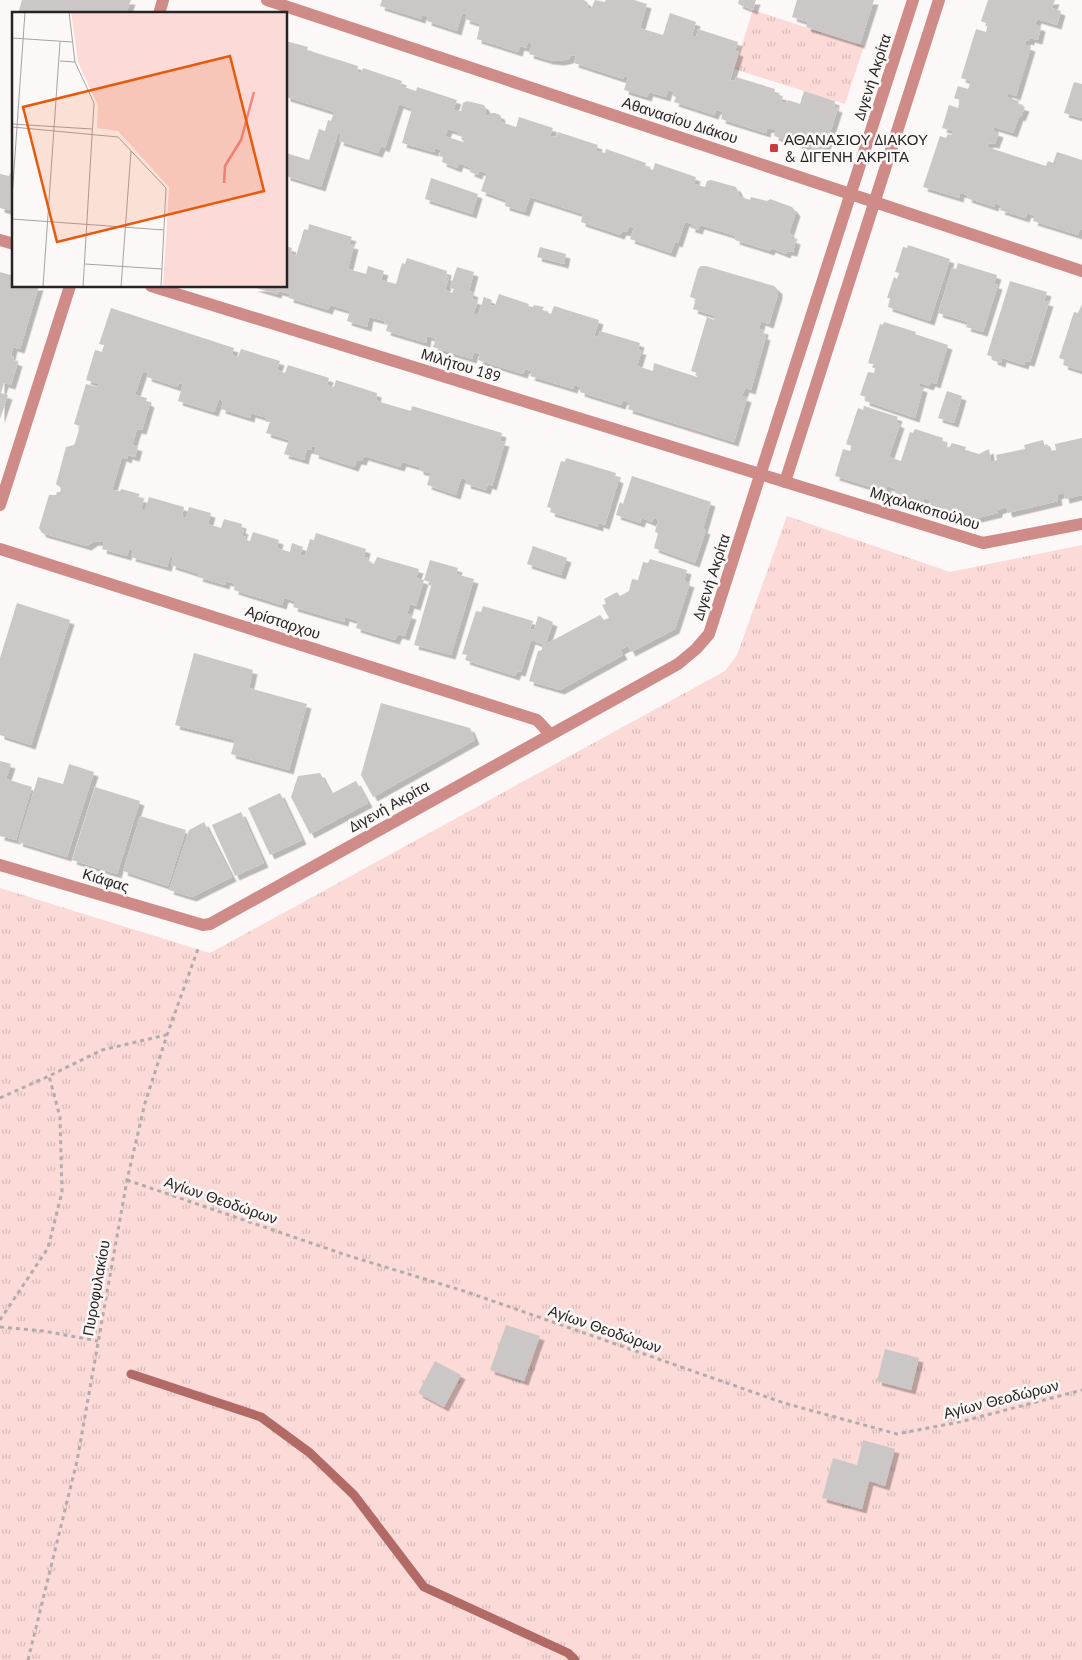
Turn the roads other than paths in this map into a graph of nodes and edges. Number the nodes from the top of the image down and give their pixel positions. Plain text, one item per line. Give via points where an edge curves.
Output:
1 (267, 0) edge
2 (913, 0) edge
3 (939, 0) edge
4 (852, 193) junction
5 (875, 202) junction
6 (1082, 271) edge
7 (69, 288) edge
8 (157, 288) edge
9 (762, 475) junction
10 (785, 482) junction
11 (0, 504) edge
12 (1082, 524) edge
13 (0, 549) edge
14 (550, 734) junction
15 (0, 865) edge
16 (203, 926) joint

1 - 4 street, Αθανασίου Διάκου
2 - 4 street, Διγενή Ακρίτα
3 - 5 street
4 - 5 street, Αθανασίου Διάκου
4 - 9 street, Διγενή Ακρίτα
5 - 6 street, Αθανασίου Διάκου
5 - 10 street
7 - 11 street
8 - 9 street, Μιλήτου 189
9 - 10 street, Μιχαλακοπούλου
9 - 14 street, Διγενή Ακρίτα via 709,634 678,664
10 - 12 street, Μιχαλακοπούλου via 983,543
13 - 14 street, Αρίσταρχου via 537,720
14 - 16 street, Διγενή Ακρίτα
15 - 16 street, Κιάφας

